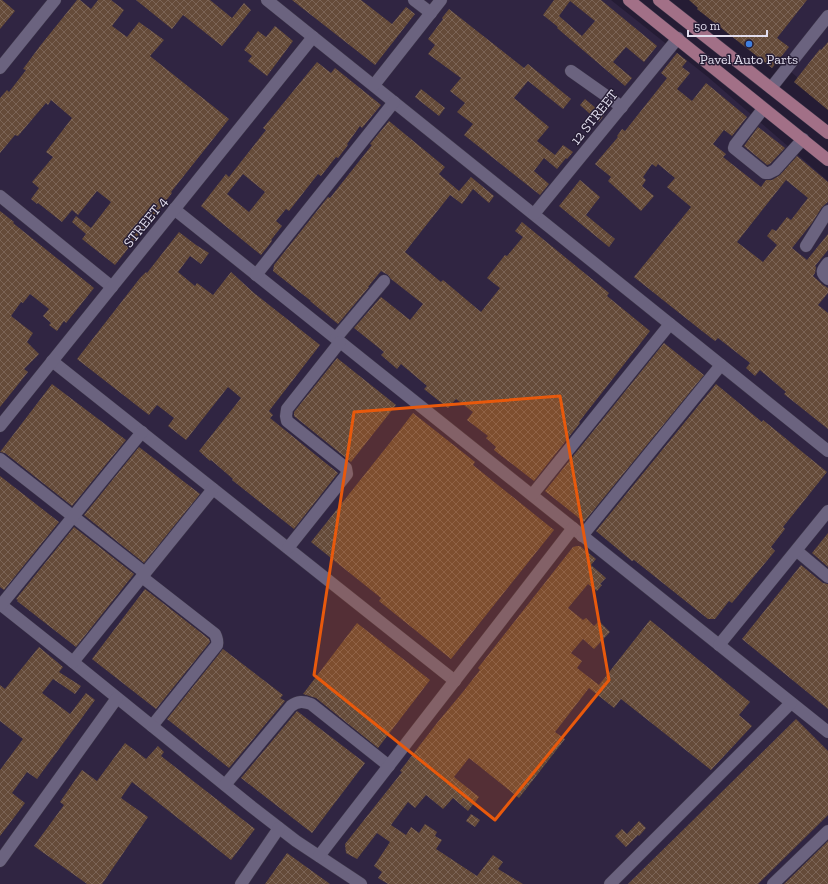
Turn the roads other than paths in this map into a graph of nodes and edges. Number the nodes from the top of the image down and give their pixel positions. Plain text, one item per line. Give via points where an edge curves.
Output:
1 (55, 0) edge
2 (268, 0) edge
3 (414, 0) edge
4 (441, 0) edge
5 (629, 0) edge
6 (659, 0) edge
7 (431, 13) junction
8 (828, 16) edge
9 (313, 37) junction
10 (678, 38) junction
11 (0, 68) edge
12 (571, 71) dead end
13 (374, 85) junction
14 (771, 88) junction
15 (394, 102) junction
16 (622, 107) junction
17 (763, 109) junction
18 (828, 133) edge
19 (803, 139) junction
20 (828, 160) edge
21 (0, 196) edge
22 (174, 209) junction
23 (828, 211) edge
24 (534, 214) junction
25 (806, 246) dead end
26 (828, 263) edge
27 (256, 275) junction
28 (828, 279) edge
29 (384, 281) dead end
30 (112, 287) junction
31 (670, 324) junction
32 (338, 340) junction
33 (52, 361) junction
34 (721, 365) junction
35 (0, 426) edge
36 (142, 432) junction
37 (828, 451) edge
38 (0, 459) edge
39 (213, 489) junction
40 (532, 495) junction
41 (828, 511) edge
42 (73, 517) junction
43 (578, 532) junction
44 (288, 548) junction
45 (796, 551) junction
46 (144, 575) junction
47 (828, 577) edge
48 (1, 604) edge
49 (719, 645) junction
50 (73, 662) junction
51 (455, 681) junction
52 (117, 698) junction
53 (791, 703) junction
54 (152, 726) junction
55 (828, 732) edge
56 (389, 766) junction
57 (225, 785) junction
58 (279, 828) junction
59 (828, 831) edge
60 (319, 856) junction
61 (0, 860) edge
62 (241, 884) edge
63 (361, 884) edge
64 (610, 884) edge
65 (774, 884) edge

1 - 11 street
2 - 9 street
3 - 7 street
4 - 7 street
5 - 10 main road
6 - 14 main road
7 - 13 street
8 - 14 street
9 - 13 street
9 - 22 street, STREET 4
10 - 16 street, 12 STREET
10 - 17 main road
12 - 16 street
13 - 15 street
14 - 18 main road
15 - 24 street
15 - 27 street
16 - 24 street, 12 STREET
17 - 19 main road
17 - 19 street via 734,148 765,173 775,170
19 - 20 main road
21 - 30 street
22 - 27 street
22 - 30 street, STREET 4
23 - 25 street
24 - 31 street
26 - 28 street via 822,271
27 - 32 street
29 - 32 street
30 - 33 street, STREET 4
31 - 34 street
31 - 40 street
32 - 40 street
32 - 44 street via 287,409 286,416 287,421 346,468 347,474
33 - 35 street, STREET 4
33 - 36 street
34 - 37 street
34 - 43 street
36 - 39 street
36 - 42 street
38 - 42 street
39 - 44 street
39 - 46 street
40 - 43 street
41 - 45 street
42 - 46 street
42 - 48 street
43 - 49 street
43 - 51 street
44 - 51 street
45 - 47 street
45 - 49 street
46 - 50 street
46 - 54 street via 217,637 217,645
48 - 50 street
49 - 53 street
50 - 52 street
51 - 56 street
52 - 54 street
52 - 61 street
53 - 55 street
53 - 64 street
54 - 57 street
56 - 57 street via 311,704 300,701 291,706
56 - 60 street
57 - 58 street
58 - 60 street
58 - 62 street
59 - 65 street
60 - 63 street

